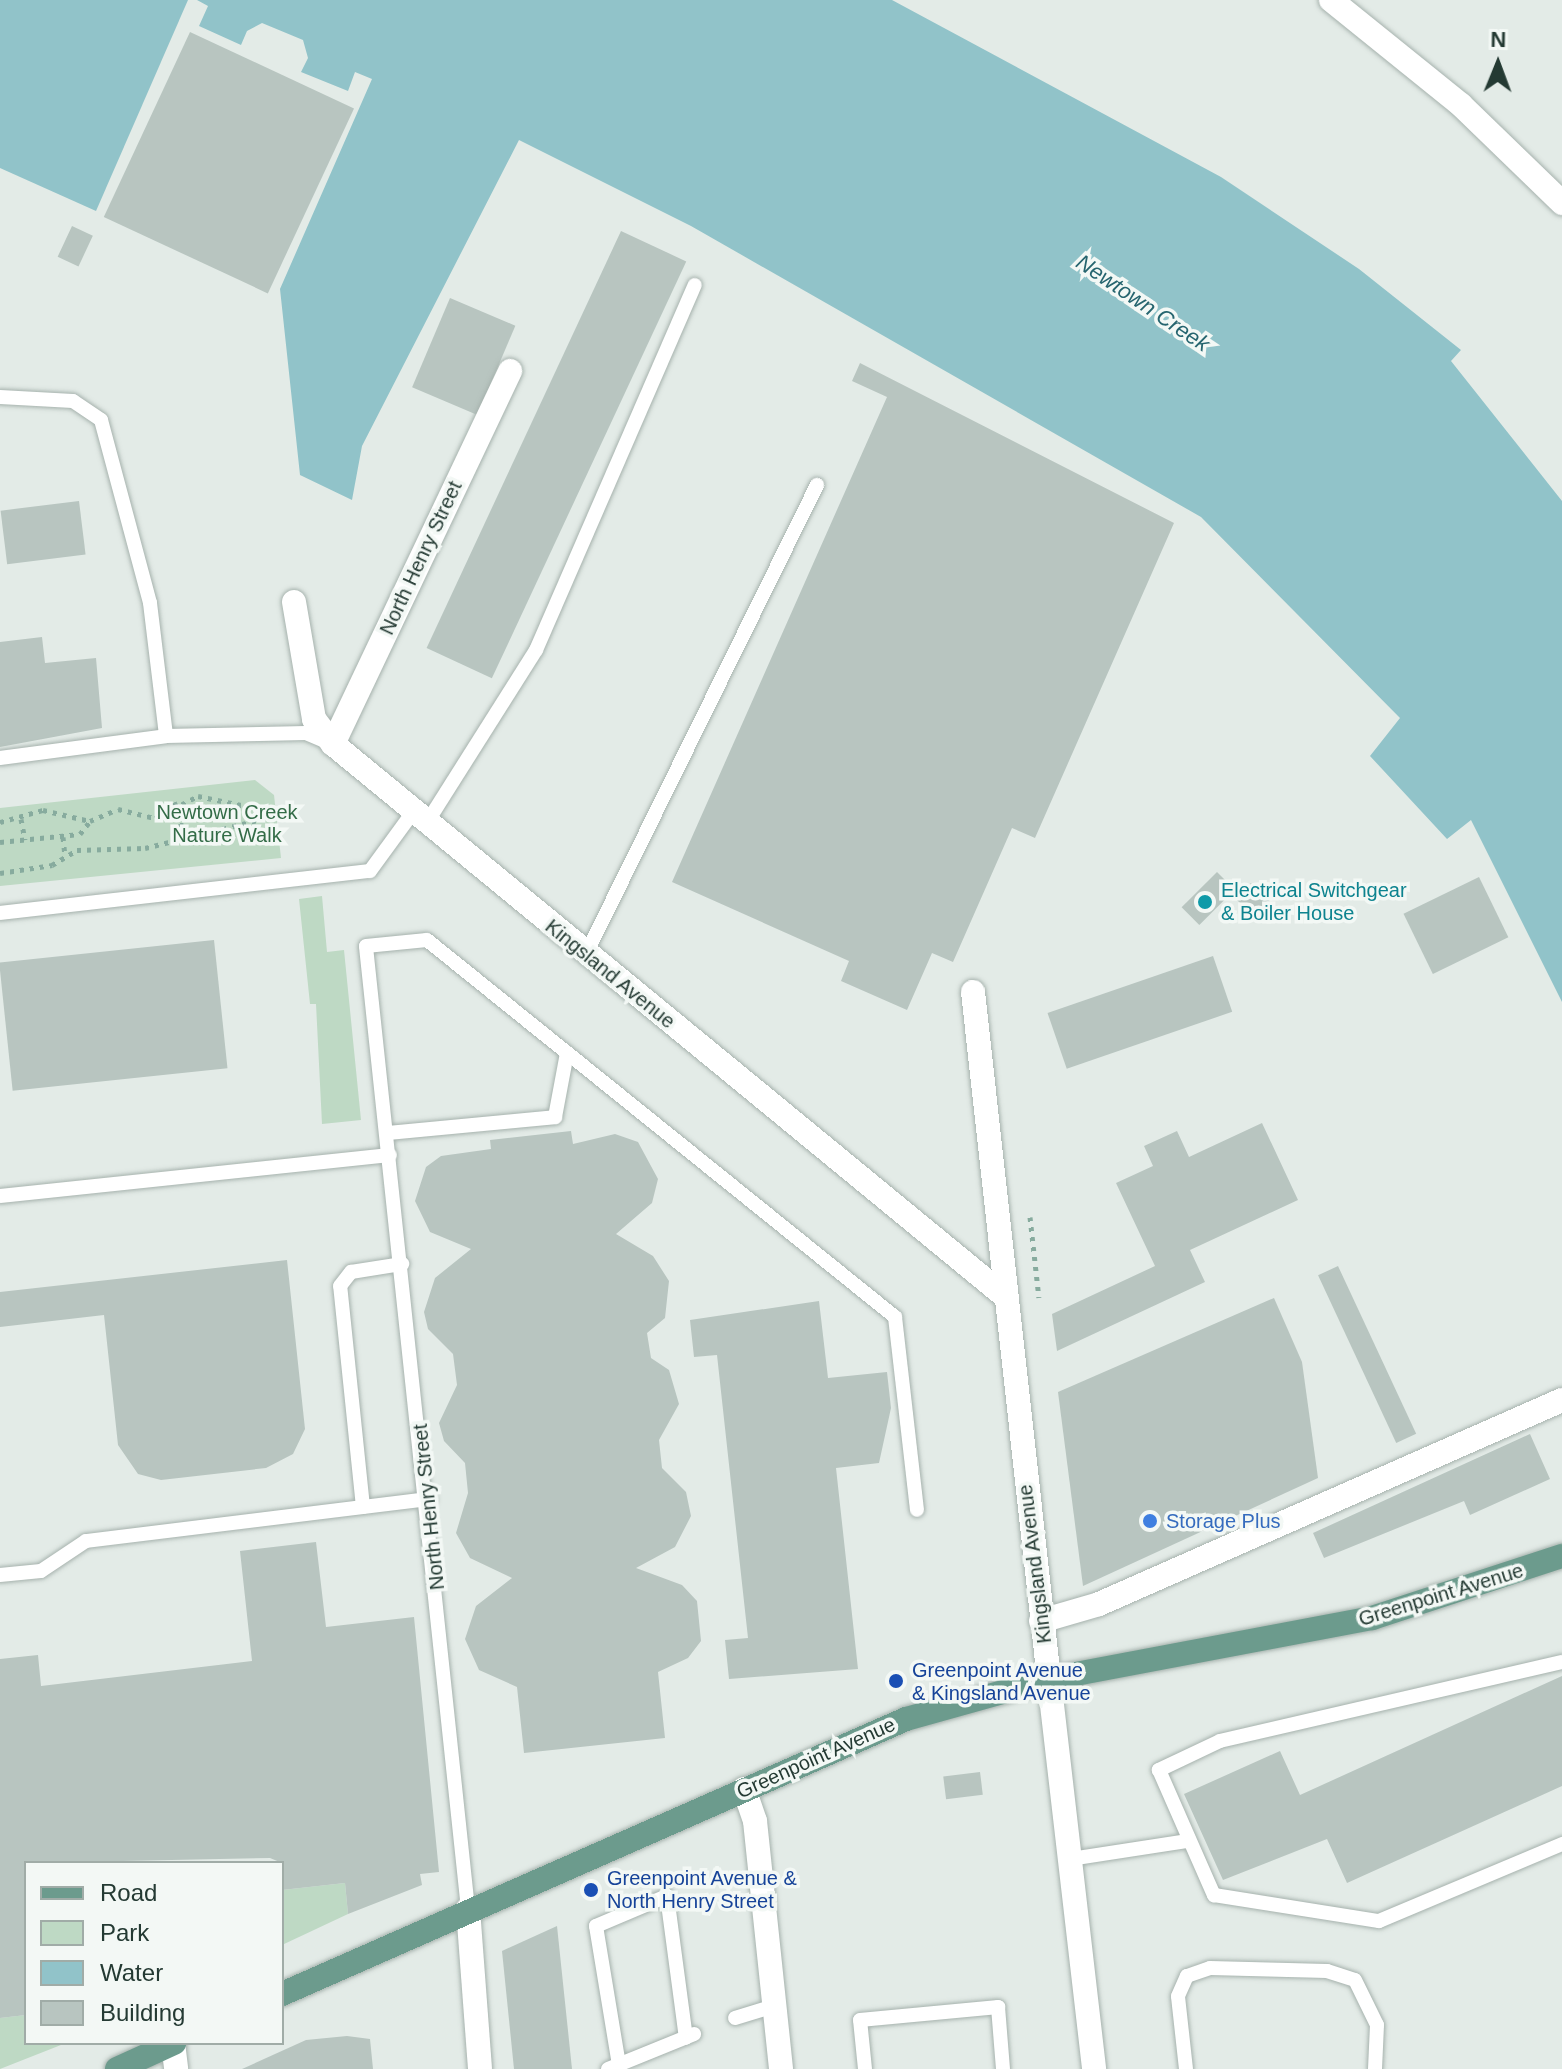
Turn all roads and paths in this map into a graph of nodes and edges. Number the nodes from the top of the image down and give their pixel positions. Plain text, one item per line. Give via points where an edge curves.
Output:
1 (1331, 0) edge
2 (1562, 203) edge
3 (695, 285) dead end
4 (510, 371) dead end
5 (0, 397) edge
6 (817, 485) dead end
7 (294, 602) dead end
8 (166, 736) junction
9 (333, 744) junction
10 (0, 758) edge
11 (174, 802) junction
12 (221, 803) junction
13 (299, 810) dead end
14 (180, 813) junction
15 (265, 818) junction
16 (419, 818) junction
17 (21, 819) junction
18 (90, 821) junction
19 (0, 822) edge
20 (63, 837) junction
21 (182, 837) junction
22 (25, 840) junction
23 (0, 842) edge
24 (65, 857) junction
25 (0, 873) edge
26 (0, 913) edge
27 (586, 954) junction
28 (973, 992) dead end
29 (567, 1053) junction
30 (387, 1133) junction
31 (390, 1155) junction
32 (0, 1196) edge
33 (1030, 1217) dead end
34 (402, 1264) junction
35 (1006, 1297) junction
36 (1039, 1298) dead end
37 (1562, 1400) edge
38 (429, 1499) junction
39 (363, 1507) junction
40 (917, 1510) dead end
41 (1562, 1556) edge
42 (0, 1575) edge
43 (1041, 1621) junction
44 (1562, 1662) edge
45 (1049, 1679) junction
46 (744, 1789) junction
47 (1188, 1841) junction
48 (1562, 1844) edge
49 (1070, 1859) junction
50 (468, 1909) junction
51 (284, 1993) edge
52 (774, 2006) junction
53 (735, 2018) dead end
54 (169, 2045) edge
55 (173, 2045) edge
56 (613, 2067) edge
57 (117, 2069) edge
58 (176, 2069) edge
59 (480, 2069) edge
60 (781, 2069) edge
61 (865, 2069) edge
62 (1003, 2069) edge
63 (1094, 2069) edge
64 (1186, 2069) edge
65 (1375, 2069) edge

1 - 2 street via 1461,105
3 - 16 lane via 536,650
4 - 9 street, North Henry Street
5 - 8 lane via 73,401 101,420 150,603
6 - 27 lane
7 - 9 street, Kingsland Avenue via 314,719
8 - 9 lane via 306,733
8 - 10 lane
9 - 16 street, Kingsland Avenue
11 - 12 path via 198,796
11 - 14 path
11 - 18 path via 155,818 118,809
12 - 14 path via 206,814
12 - 15 path via 260,809
13 - 15 path
14 - 21 path
15 - 21 path
16 - 26 lane via 370,871
16 - 27 street, Kingsland Avenue
17 - 18 path via 69,811
17 - 19 path
17 - 22 path
18 - 20 path via 80,834
20 - 22 path
20 - 24 path
21 - 24 path
22 - 23 path
24 - 25 path
27 - 35 street, Kingsland Avenue
28 - 35 street, Kingsland Avenue
29 - 30 lane via 555,1117
29 - 30 lane, North Henry Street via 427,940 366,946
29 - 40 lane via 895,1317
30 - 31 lane, North Henry Street
31 - 32 lane
31 - 34 lane, North Henry Street
33 - 36 path
34 - 38 lane, North Henry Street
34 - 39 lane via 351,1272 340,1286
35 - 43 street, Kingsland Avenue
37 - 43 street via 1099,1604
38 - 39 lane
38 - 50 lane, North Henry Street
39 - 42 lane via 86,1541 41,1571
41 - 45 main road, Greenpoint Avenue via 1412,1608
43 - 45 street, Kingsland Avenue
44 - 47 lane via 1220,1741 1171,1764 1159,1770
45 - 46 main road, Greenpoint Avenue via 886,1726
45 - 49 street, Kingsland Avenue
46 - 50 main road, Greenpoint Avenue
46 - 52 street via 755,1821
47 - 48 lane via 1214,1895 1379,1921
47 - 49 lane
49 - 63 street, Kingsland Avenue
50 - 51 main road, Greenpoint Avenue
50 - 59 street, North Henry Street
52 - 53 lane
52 - 60 street
54 - 57 main road
55 - 58 street
56 - 56 lane via 690,2036 667,1896 596,1926
61 - 62 lane via 860,2020 998,2007
64 - 65 lane via 1178,1996 1187,1976 1210,1968 1327,1971 1355,1980 1370,1997 1377,2025

